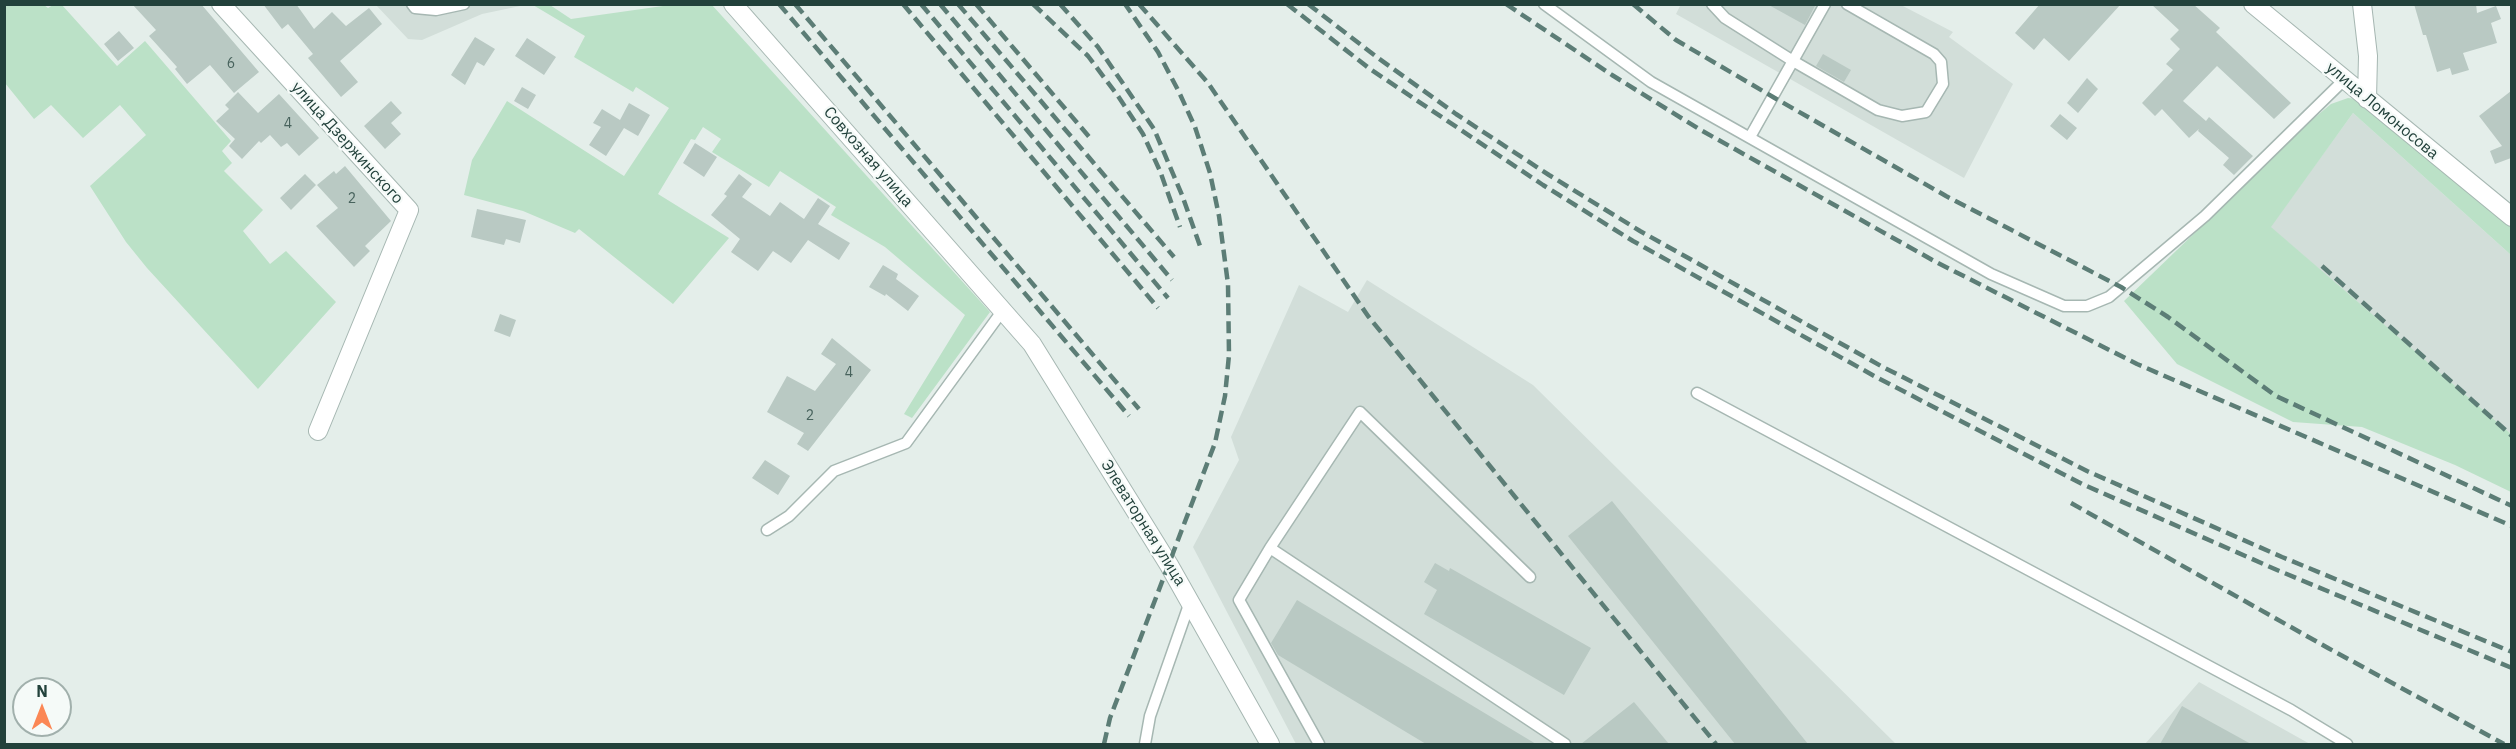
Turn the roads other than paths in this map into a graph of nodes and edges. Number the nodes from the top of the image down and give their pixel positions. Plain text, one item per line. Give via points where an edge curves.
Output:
1 (221, 4) edge
2 (412, 4) edge
3 (464, 4) edge
4 (733, 4) edge
5 (1544, 4) edge
6 (1712, 4) edge
7 (1825, 4) edge
8 (1846, 4) edge
9 (2253, 4) edge
10 (2362, 4) edge
11 (1793, 62) junction
12 (2344, 80) junction
13 (2367, 99) junction
14 (1750, 137) junction
15 (2511, 217) edge
16 (1003, 310) junction
17 (1697, 393) dead end
18 (318, 432) dead end
19 (767, 530) dead end
20 (1270, 548) junction
21 (1530, 578) dead end
22 (1190, 600) junction
23 (1145, 744) edge
24 (1270, 744) edge
25 (1319, 744) edge
26 (1566, 744) edge
27 (2347, 744) edge

1 - 18 street, улица Дзержинского via 409,210
2 - 3 lane via 415,8 436,10
4 - 16 street, Совхозная улица
5 - 14 lane via 1651,82
6 - 11 lane via 1725,18
7 - 11 lane
8 - 11 lane via 1934,54 1941,62 1943,84 1926,112 1902,116 1878,110
9 - 12 street, улица Ломоносова
10 - 13 street via 2368,56
11 - 14 lane
12 - 13 street, улица Ломоносова
12 - 14 lane via 2205,216 2109,297 2079,307 2064,306 1991,274
13 - 15 street, улица Ломоносова
16 - 19 lane via 906,443 834,471 789,516
16 - 22 street, Элеваторная улица via 1032,344
17 - 27 lane via 2292,710
20 - 21 lane via 1360,412
20 - 25 lane via 1239,600
20 - 26 lane
22 - 23 lane via 1150,716
22 - 24 street, Элеваторная улица

